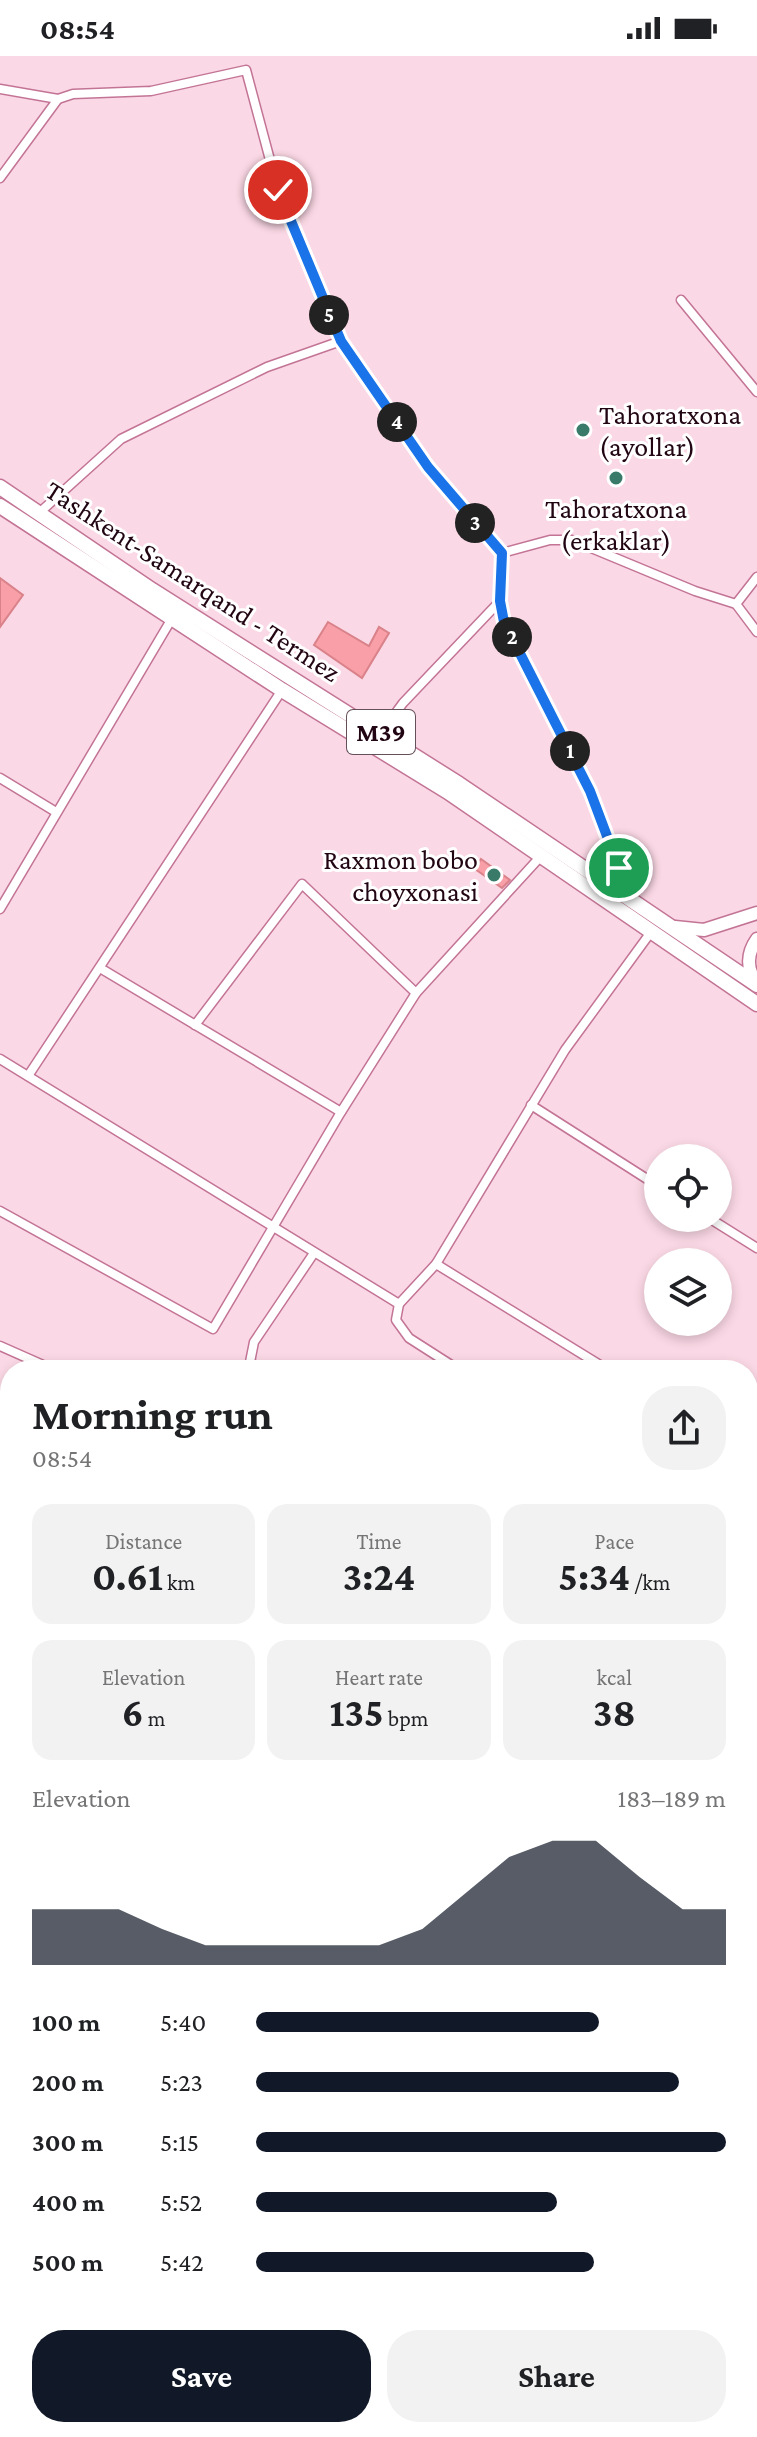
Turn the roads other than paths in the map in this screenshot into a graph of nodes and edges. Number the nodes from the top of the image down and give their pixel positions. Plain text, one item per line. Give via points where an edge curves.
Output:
1 (0, 89) edge
2 (58, 99) junction
3 (0, 178) edge
4 (681, 300) dead end
5 (341, 341) junction
6 (757, 392) edge
7 (0, 487) edge
8 (0, 506) edge
9 (39, 513) junction
10 (502, 553) junction
11 (757, 577) edge
12 (500, 601) junction
13 (736, 604) junction
14 (171, 620) junction
15 (757, 632) edge
16 (282, 690) junction
17 (381, 733) junction
18 (0, 778) edge
19 (56, 812) junction
20 (541, 856) junction
21 (617, 893) junction
22 (0, 909) edge
23 (757, 913) edge
24 (653, 925) junction
25 (757, 939) edge
26 (100, 968) junction
27 (757, 984) edge
28 (416, 993) junction
29 (757, 1004) edge
30 (195, 1025) junction
31 (0, 1059) edge
32 (28, 1076) junction
33 (531, 1105) junction
34 (341, 1112) junction
35 (644, 1177) edge
36 (0, 1211) edge
37 (275, 1227) junction
38 (731, 1232) edge
39 (757, 1248) edge
40 (314, 1253) junction
41 (436, 1264) junction
42 (399, 1304) junction
43 (0, 1346) edge
44 (32, 1360) edge
45 (250, 1360) edge
46 (443, 1360) edge
47 (592, 1360) edge

1 - 2 street
2 - 3 street
2 - 5 street via 151,91 246,70 278,190
4 - 6 street
5 - 9 street via 267,367 121,439
5 - 10 street via 428,467
7 - 9 highway, Tashkent-Samarqand - Termez / M39
8 - 14 highway, Tashkent-Samarqand - Termez / M39
9 - 17 highway, Tashkent-Samarqand - Termez / M39
10 - 12 street
10 - 13 street via 550,540 572,540
11 - 13 street
12 - 17 street
12 - 21 street via 504,622 608,834 619,868
13 - 15 street
14 - 16 highway, Tashkent-Samarqand - Termez / M39
14 - 19 street
16 - 20 highway, Tashkent-Samarqand - Termez / M39
16 - 26 street
17 - 21 highway, Tashkent-Samarqand - Termez / M39
18 - 19 street
19 - 22 street
20 - 24 highway, Tashkent-Samarqand - Termez / M39
20 - 28 street
21 - 24 highway, Tashkent-Samarqand - Termez / M39
23 - 24 main road via 696,931
24 - 27 highway, Tashkent-Samarqand - Termez / M39
24 - 29 highway, Tashkent-Samarqand - Termez / M39
24 - 33 street
25 - 27 main road via 748,963
26 - 30 street
26 - 32 street
28 - 30 street via 302,884
28 - 34 street
30 - 34 street
31 - 32 street
32 - 37 street
33 - 35 street
33 - 41 street
34 - 37 street
36 - 37 street via 213,1329
37 - 40 street
38 - 39 street
40 - 42 street
40 - 45 street via 254,1342
41 - 42 street
41 - 47 street
42 - 46 street via 396,1320 409,1338
43 - 44 street

